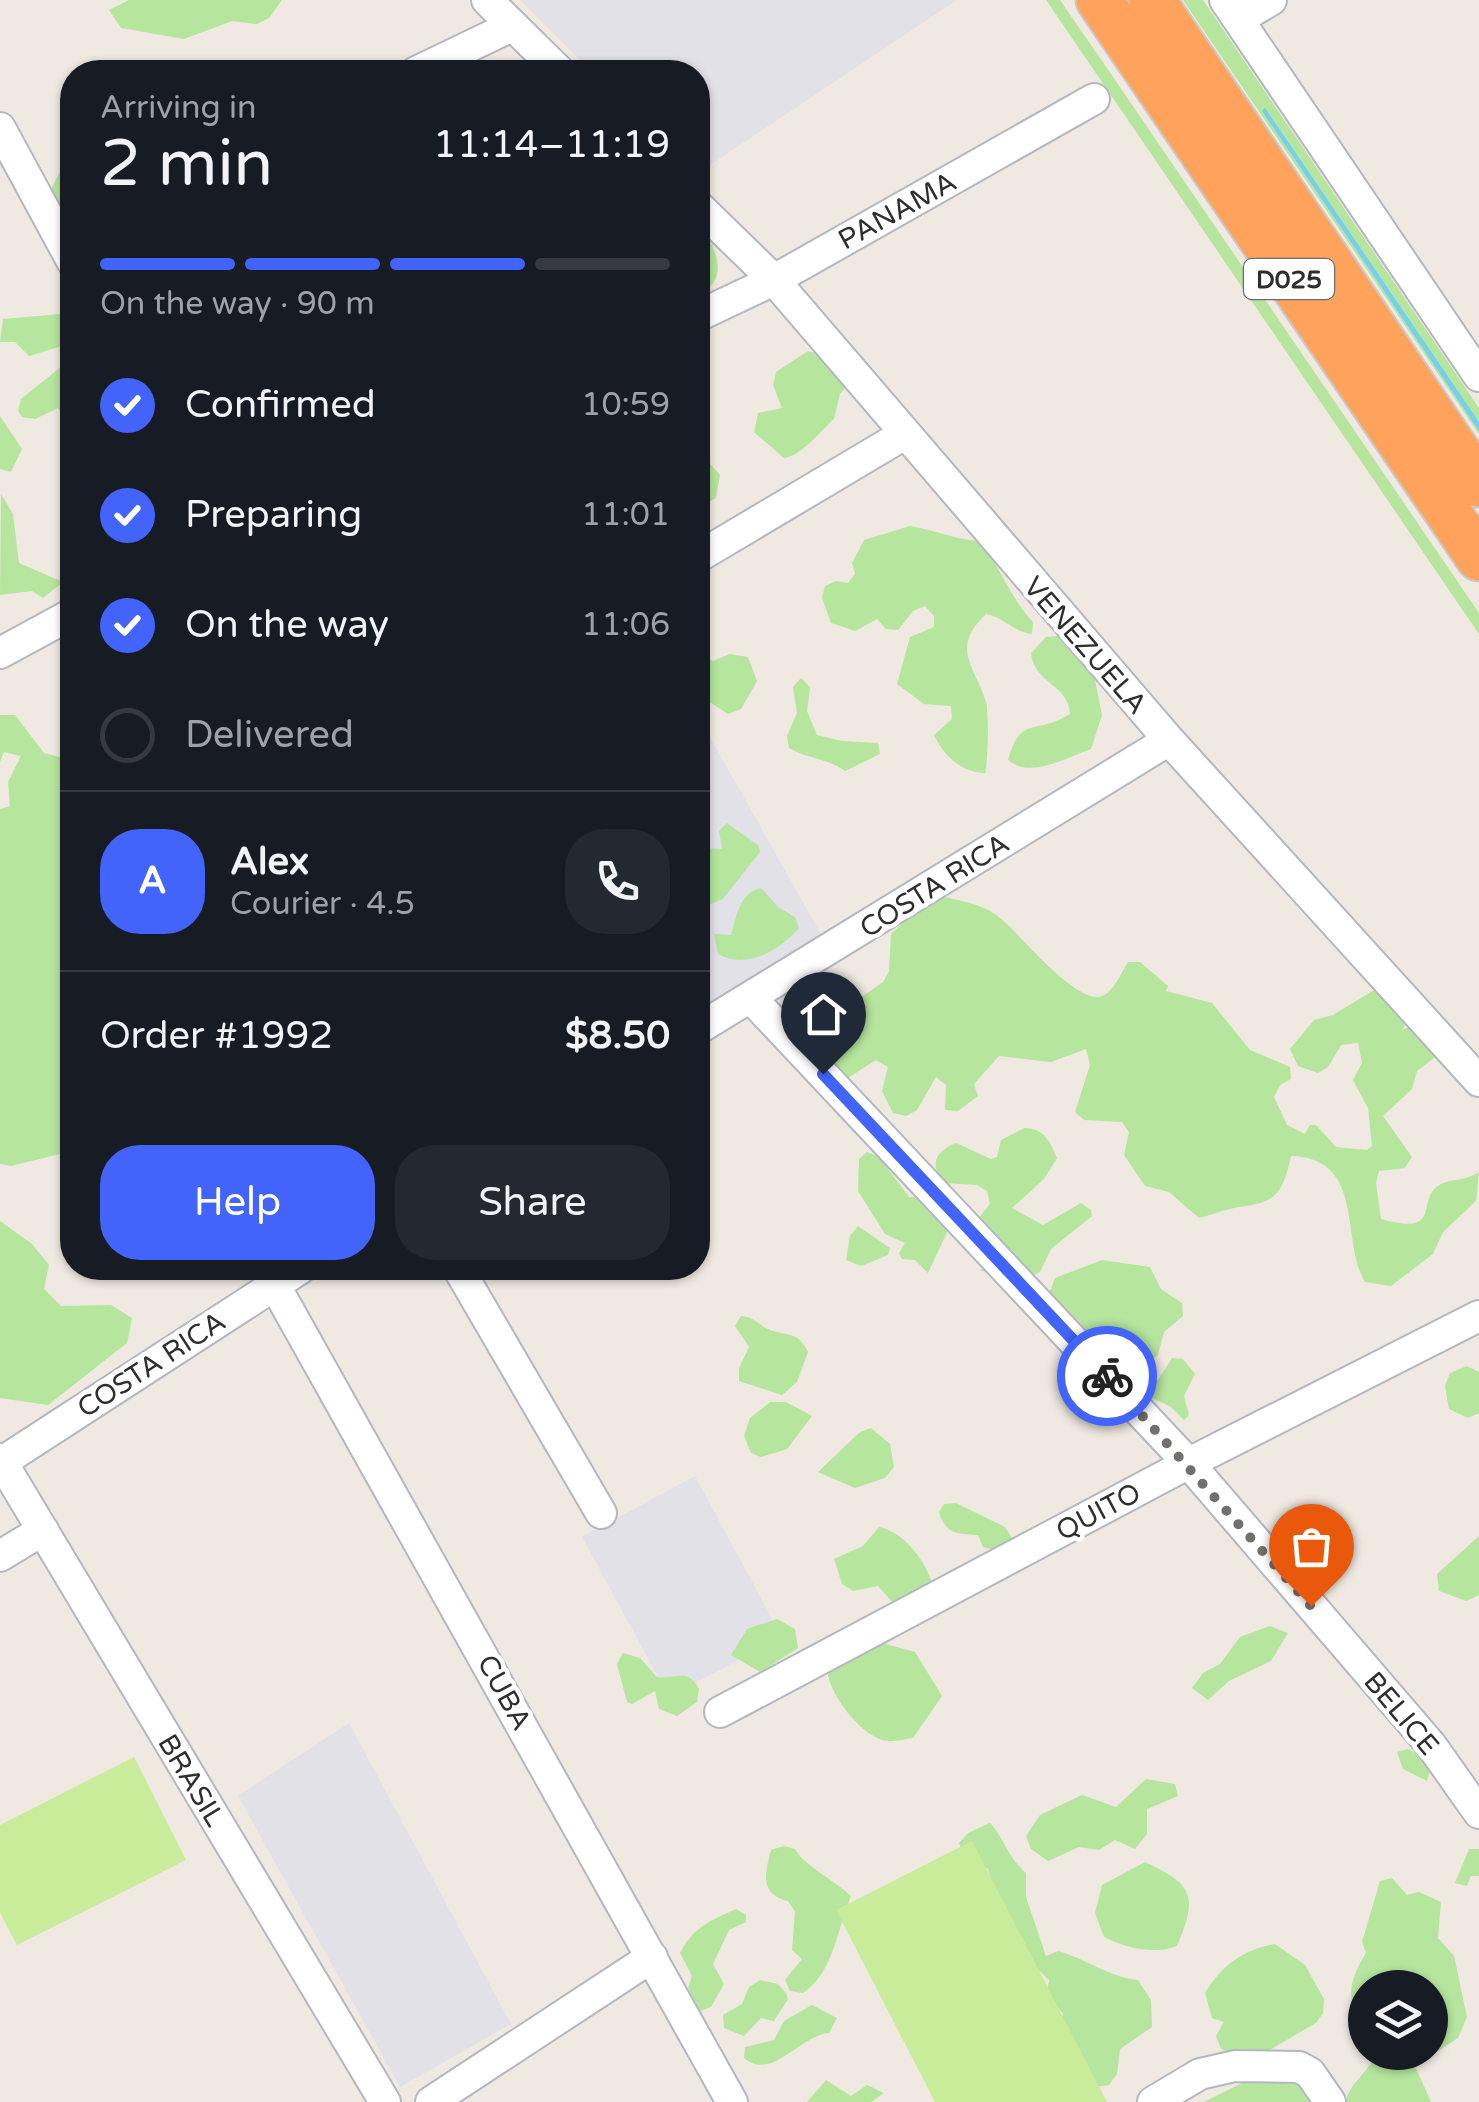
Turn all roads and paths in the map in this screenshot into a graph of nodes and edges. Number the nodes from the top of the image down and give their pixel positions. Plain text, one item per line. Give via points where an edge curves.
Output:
1 (487, 0) edge
2 (1100, 0) edge
3 (1152, 0) edge
4 (1271, 0) edge
5 (1232, 10) edge
6 (512, 26) junction
7 (441, 60) edge
8 (547, 60) edge
9 (1094, 100) dead end
10 (0, 128) edge
11 (710, 218) edge
12 (60, 231) edge
13 (774, 280) junction
14 (710, 310) edge
15 (1479, 376) edge
16 (904, 435) junction
17 (1479, 484) edge
18 (710, 551) edge
19 (1479, 558) edge
20 (60, 620) edge
21 (0, 653) edge
22 (1169, 740) junction
23 (751, 998) junction
24 (710, 1022) edge
25 (1477, 1076) edge
26 (281, 1280) edge
27 (465, 1280) edge
28 (274, 1284) junction
29 (1479, 1316) edge
30 (1, 1460) edge
31 (1189, 1463) junction
32 (602, 1513) dead end
33 (43, 1530) junction
34 (0, 1556) edge
35 (720, 1712) dead end
36 (1479, 1814) edge
37 (652, 1956) junction
38 (384, 2102) edge
39 (431, 2102) edge
40 (732, 2102) edge
41 (1152, 2102) edge
42 (1330, 2102) edge

1 - 6 street
2 - 19 highway, D025
3 - 17 highway, D025
4 - 5 street
5 - 15 street
6 - 7 street
6 - 8 street
9 - 13 street, PANAMA
10 - 12 street
11 - 13 street, VENEZUELA
13 - 14 street, PANAMA
13 - 16 street, VENEZUELA
16 - 18 street
16 - 22 street, VENEZUELA
20 - 21 street
22 - 23 street, COSTA RICA
22 - 25 street, VENEZUELA
23 - 24 street, COSTA RICA
23 - 31 street, BELICE
26 - 28 street, COSTA RICA
27 - 32 street
28 - 30 street, COSTA RICA
28 - 37 street, CUBA
29 - 31 street, QUITO
30 - 33 street, BRASIL
31 - 35 street, QUITO
31 - 36 street, BELICE via 1431,1746
33 - 34 street
33 - 38 street, BRASIL
37 - 39 street
37 - 40 street, CUBA
41 - 42 street via 1200,2074 1236,2066 1299,2068

